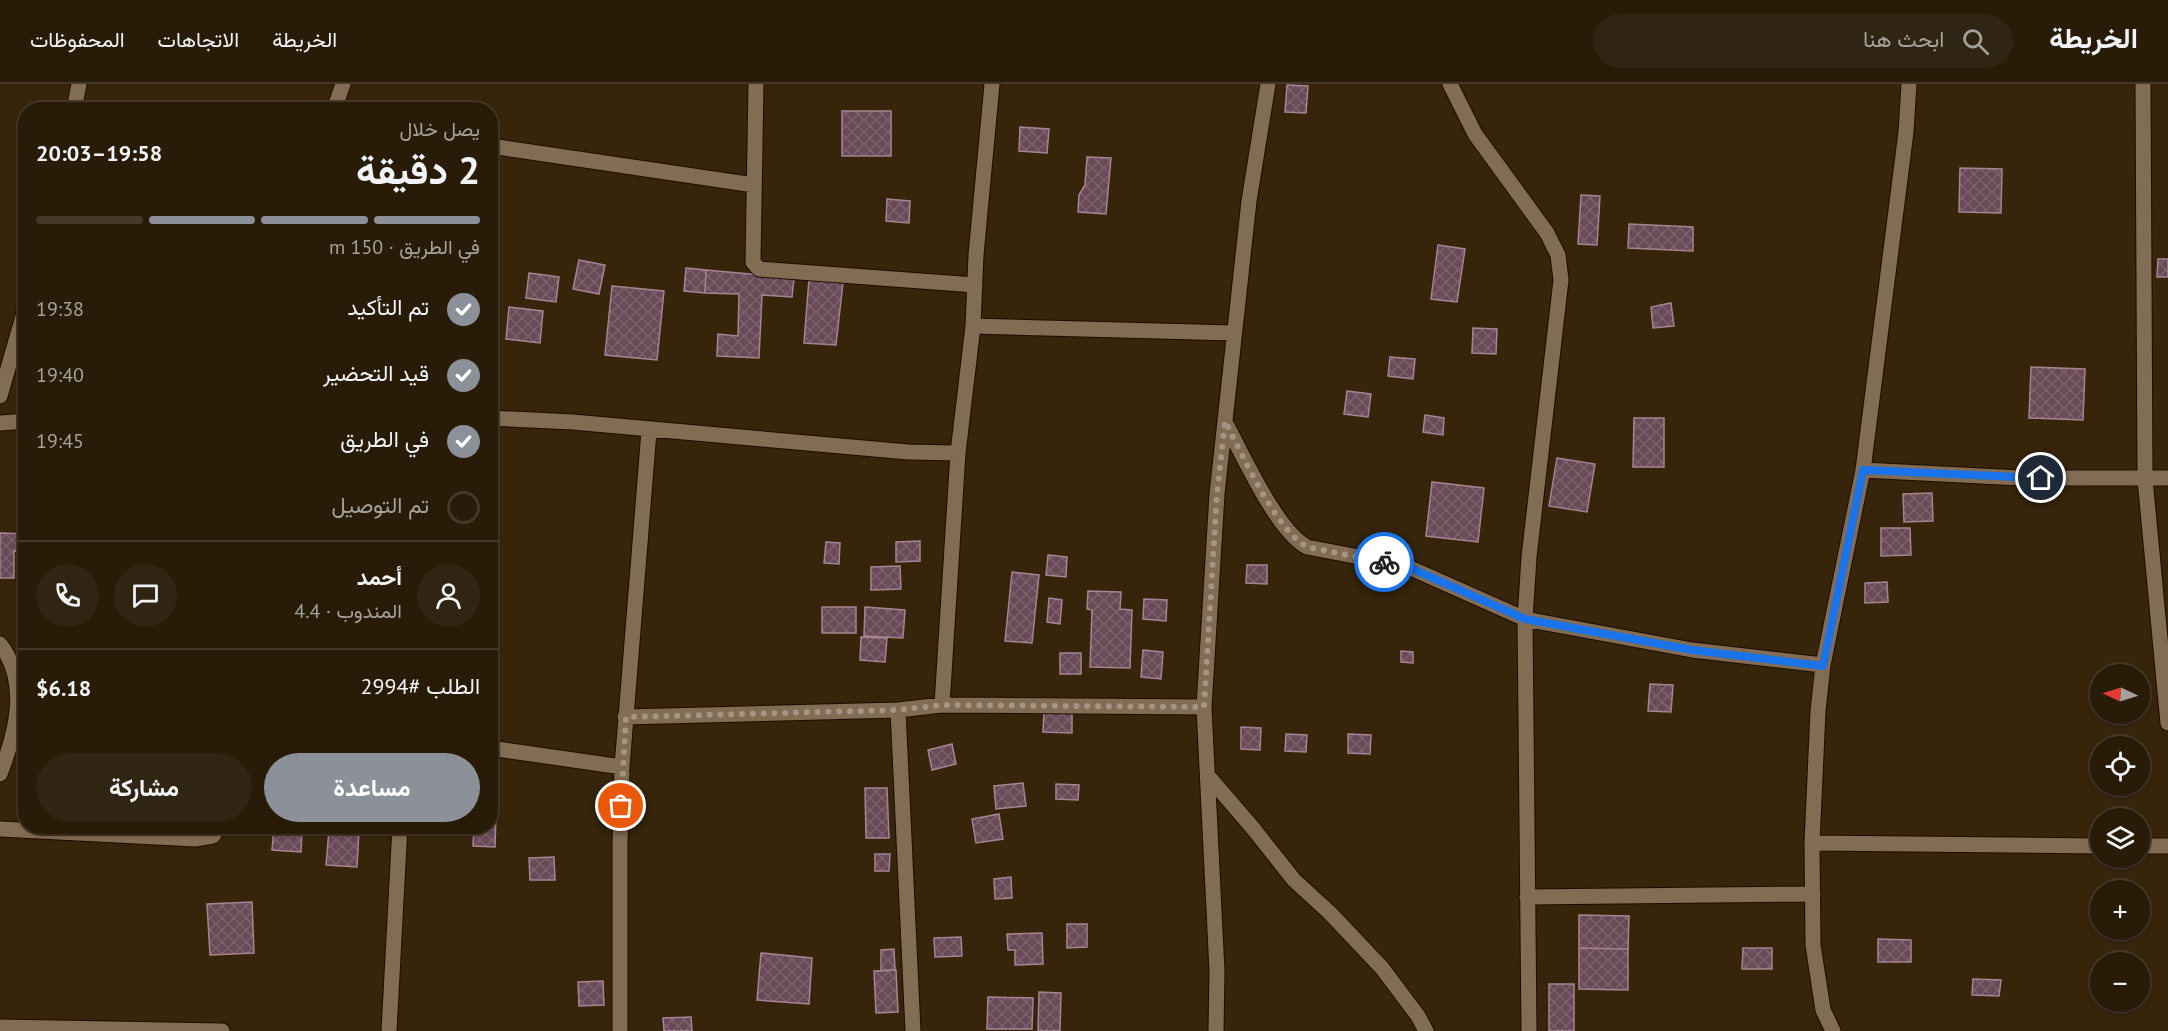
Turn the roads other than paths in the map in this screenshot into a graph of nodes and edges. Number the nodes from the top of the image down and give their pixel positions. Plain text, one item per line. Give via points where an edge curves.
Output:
1 (79, 84) edge
2 (343, 84) edge
3 (756, 84) edge
4 (992, 84) edge
5 (1268, 84) edge
6 (1450, 84) edge
7 (1909, 84) edge
8 (2143, 84) edge
9 (76, 102) edge
10 (337, 102) edge
11 (498, 147) edge
12 (754, 185) junction
13 (975, 285) junction
14 (973, 326) junction
15 (1234, 333) junction
16 (18, 334) edge
17 (0, 396) edge
18 (498, 418) edge
19 (1225, 421) junction
20 (18, 422) edge
21 (0, 423) edge
22 (649, 430) junction
23 (958, 453) junction
24 (1863, 470) junction
25 (2168, 478) edge
26 (2145, 479) junction
27 (1525, 619) junction
28 (0, 644) edge
29 (1823, 666) junction
30 (942, 705) junction
31 (1204, 707) junction
32 (898, 710) junction
33 (626, 717) junction
34 (2168, 723) edge
35 (498, 749) edge
36 (622, 767) junction
37 (0, 774) edge
38 (1208, 776) junction
39 (0, 829) edge
40 (18, 830) edge
41 (98, 834) edge
42 (214, 834) edge
43 (400, 834) edge
44 (1812, 843) junction
45 (2090, 846) edge
46 (2150, 846) edge
47 (2168, 846) edge
48 (1813, 894) junction
49 (1527, 897) junction
50 (0, 1027) edge
51 (222, 1031) edge
52 (389, 1031) edge
53 (620, 1031) edge
54 (913, 1031) edge
55 (1216, 1031) edge
56 (1426, 1031) edge
57 (1529, 1031) edge
58 (1833, 1031) edge

1 - 9 street
2 - 10 street
3 - 12 street
4 - 13 street
5 - 15 street
6 - 27 street via 1475,134 1547,233 1558,255 1561,280
7 - 24 street via 1905,143
8 - 26 street
11 - 12 street
12 - 13 street via 753,262 759,269
13 - 14 street
14 - 15 street
14 - 23 street
15 - 19 street
16 - 17 street
18 - 22 street
19 - 27 street via 1276,514 1288,532 1307,547 1406,566
19 - 31 street
20 - 21 street
22 - 23 street
22 - 33 street
23 - 30 street
24 - 26 street
24 - 29 street
25 - 26 street
26 - 34 street
27 - 29 street via 1692,650
27 - 49 street
28 - 37 street via 16,674 17,701 16,723
29 - 44 street
30 - 31 street
30 - 32 street
31 - 38 street
32 - 33 street
32 - 54 street
33 - 36 street
35 - 36 street
36 - 53 street
38 - 55 street
38 - 56 street via 1294,880 1382,968
39 - 40 street
41 - 42 street via 195,839
43 - 52 street
44 - 45 street
44 - 48 street
46 - 47 street
48 - 49 street
48 - 58 street via 1813,945 1823,1010
49 - 57 street
50 - 51 street

